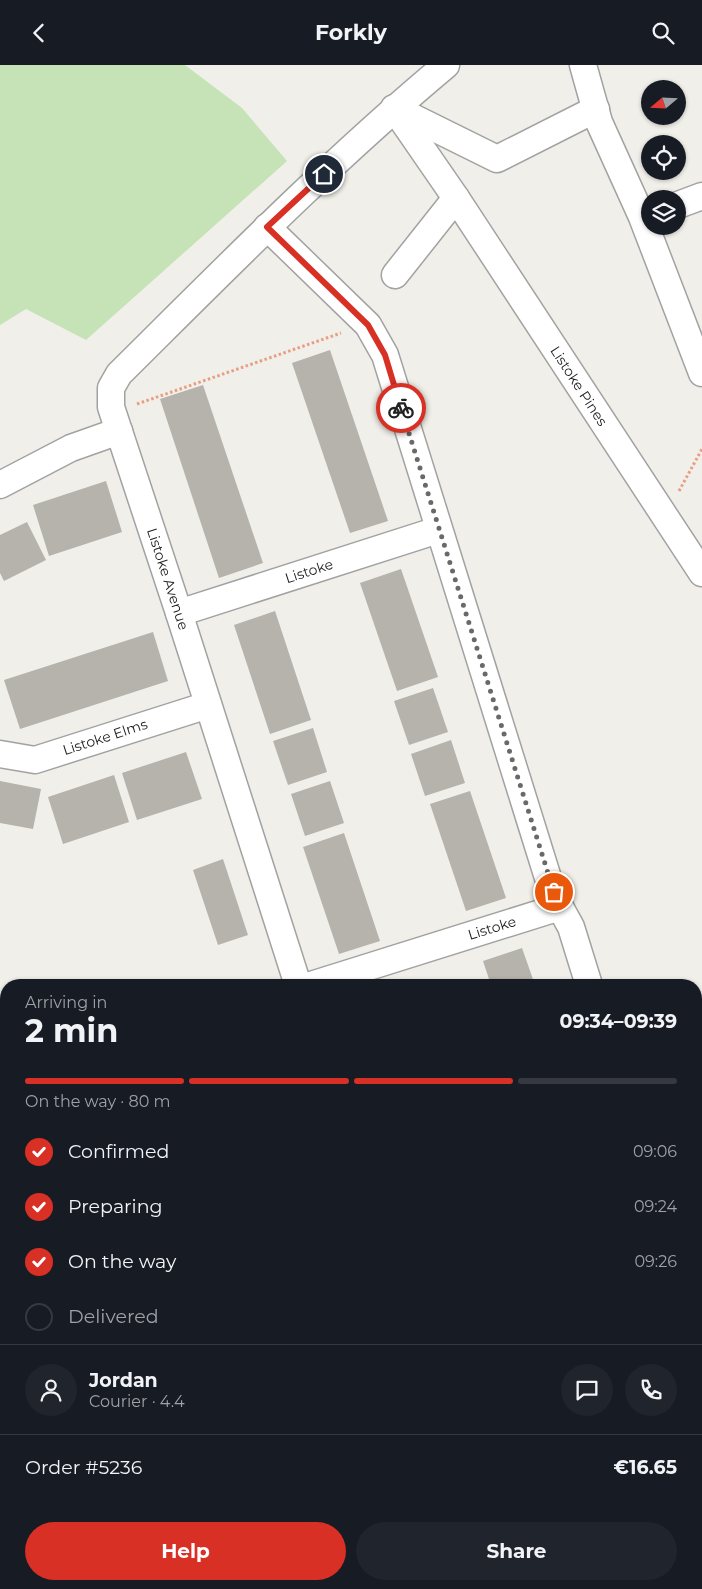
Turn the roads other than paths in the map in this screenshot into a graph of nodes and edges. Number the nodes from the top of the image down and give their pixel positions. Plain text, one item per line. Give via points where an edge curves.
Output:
1 (446, 65) edge
2 (584, 65) edge
3 (394, 108) junction
4 (596, 109) junction
5 (702, 196) edge
6 (456, 198) junction
7 (686, 202) edge
8 (641, 206) edge
9 (267, 227) junction
10 (653, 235) edge
11 (395, 275) dead end
12 (702, 373) edge
13 (116, 422) junction
14 (0, 485) edge
15 (438, 530) junction
16 (702, 573) edge
17 (180, 613) junction
18 (208, 705) junction
19 (0, 754) edge
20 (560, 907) junction
21 (296, 979) edge
22 (330, 979) edge
23 (587, 979) edge

1 - 3 street
2 - 4 street
3 - 4 street via 497,159
3 - 6 street, Listoke Pines
3 - 9 street
4 - 8 street via 599,122
5 - 7 street
6 - 11 street
6 - 16 street, Listoke Pines
9 - 13 street, Listoke Avenue via 119,375 111,389 111,407
9 - 15 street via 368,325 385,355
10 - 12 street
13 - 14 street
13 - 17 street, Listoke Avenue
15 - 17 street, Listoke
15 - 20 street
17 - 18 street, Listoke Avenue
18 - 19 street, Listoke Elms via 35,760
18 - 21 street, Listoke Avenue
20 - 22 street, Listoke
20 - 23 street via 571,927

